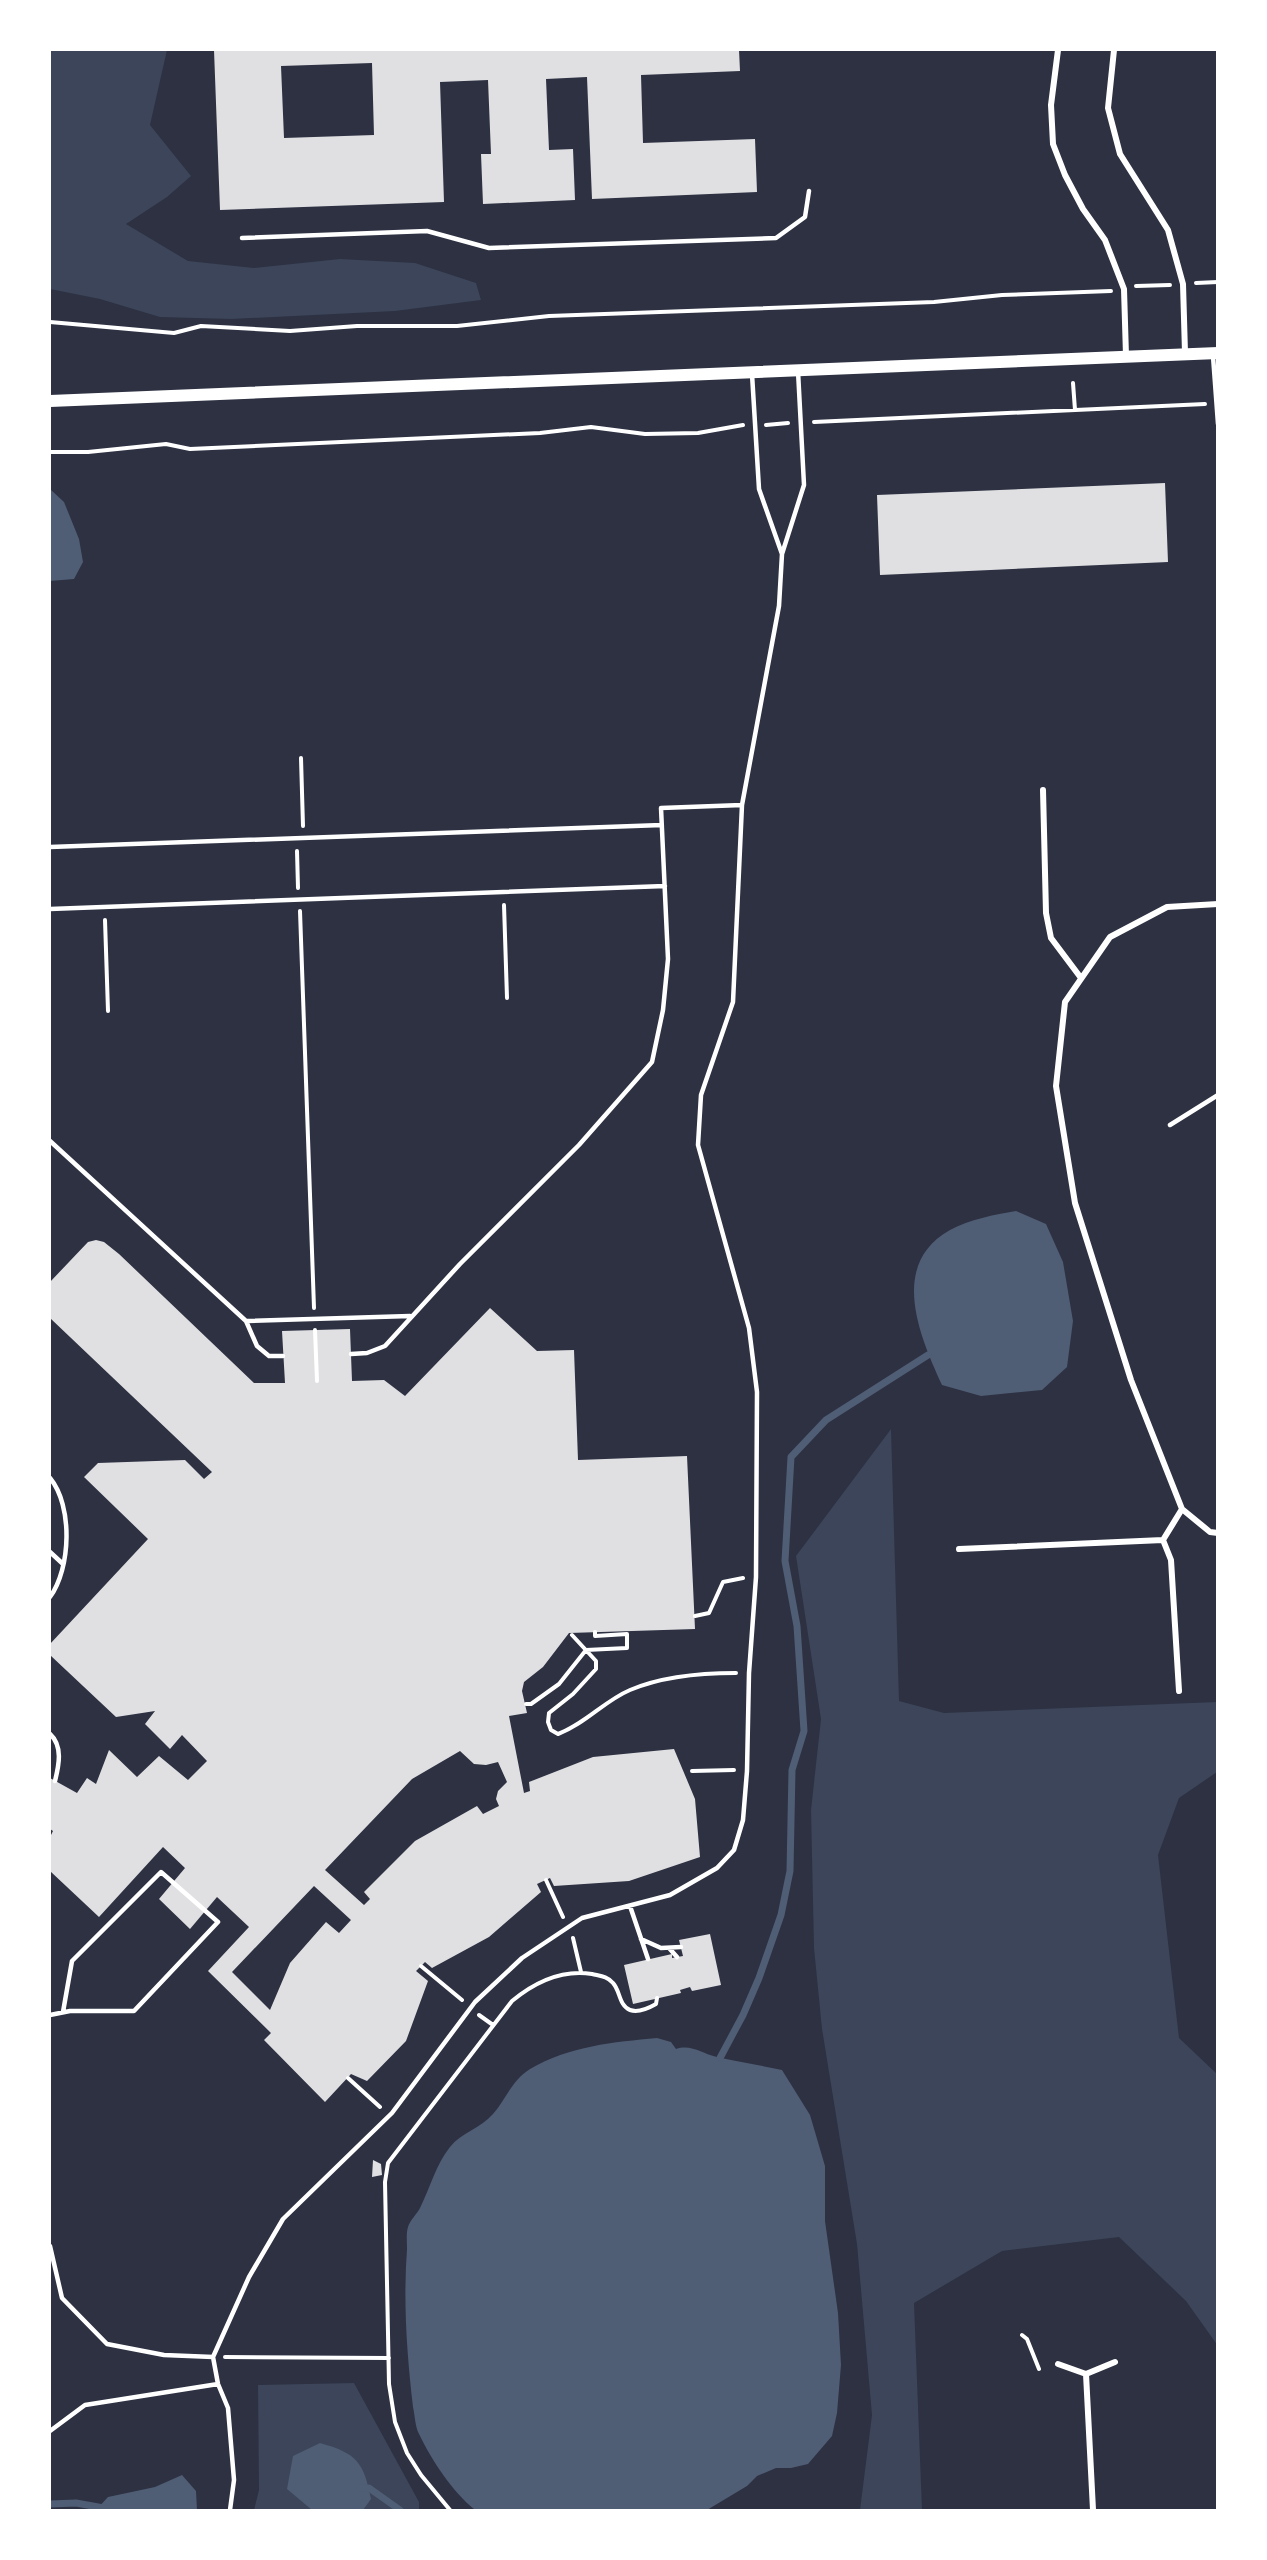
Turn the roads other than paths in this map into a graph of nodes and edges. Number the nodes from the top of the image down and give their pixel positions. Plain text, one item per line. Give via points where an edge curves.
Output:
1 (1058, 50) edge
2 (1114, 50) edge
3 (809, 191) dead end
4 (242, 238) dead end
5 (1215, 353) edge
6 (1185, 354) junction
7 (1126, 356) junction
8 (798, 371) junction
9 (752, 373) junction
10 (50, 401) edge
11 (1218, 424) edge
12 (782, 554) junction
13 (1042, 790) dead end
14 (741, 805) junction
15 (662, 825) junction
16 (50, 847) edge
17 (665, 886) junction
18 (1218, 904) edge
19 (50, 909) edge
20 (1082, 978) junction
21 (1218, 1095) edge
22 (1170, 1125) dead end
23 (50, 1141) edge
24 (410, 1316) junction
25 (246, 1321) junction
26 (351, 1354) dead end
27 (283, 1356) dead end
28 (50, 1478) edge
29 (1182, 1509) junction
30 (1218, 1533) edge
31 (1163, 1540) junction
32 (959, 1550) dead end
33 (50, 1552) edge
34 (63, 1564) junction
35 (50, 1597) edge
36 (1179, 1691) dead end
37 (50, 1734) edge
38 (54, 1781) dead end
39 (630, 1906) junction
40 (641, 1939) junction
41 (669, 1947) junction
42 (681, 1947) dead end
43 (677, 1957) dead end
44 (648, 1959) dead end
45 (63, 2012) junction
46 (50, 2015) edge
47 (50, 2246) edge
48 (213, 2357) junction
49 (1114, 2362) dead end
50 (1058, 2364) dead end
51 (1086, 2374) junction
52 (218, 2384) junction
53 (50, 2431) edge
54 (230, 2511) edge
55 (1094, 2511) edge

1 - 7 street via 1051,105 1053,144 1083,209 1105,240 1124,289
2 - 6 street via 1108,108 1120,154 1168,230 1183,284
3 - 4 lane via 805,217 776,238 489,248 427,231
5 - 6 main road
5 - 11 lane
6 - 7 main road
7 - 8 main road
8 - 9 main road
8 - 12 lane via 804,484
9 - 10 main road
9 - 12 lane via 759,489
12 - 14 lane via 779,606
13 - 20 street via 1046,913 1051,938
14 - 15 lane via 661,808
14 - 39 lane via 733,1002 701,1095 698,1145 749,1328 757,1392 756,1577 743,1820 734,1850 717,1868 670,1895
15 - 16 lane
15 - 17 lane
17 - 19 lane
17 - 24 lane via 668,959 652,1062 579,1145
18 - 20 street via 1167,907 1110,937
20 - 29 street via 1065,1002 1056,1086 1075,1203 1131,1380
21 - 22 lane
23 - 25 lane
24 - 25 lane
24 - 26 lane via 385,1346
25 - 27 lane via 257,1346 268,1356
28 - 34 lane via 62,1505 68,1534
29 - 30 street via 1210,1532
29 - 31 street
31 - 32 street
31 - 36 street via 1171,1560
33 - 34 lane
34 - 35 lane
37 - 38 lane via 61,1762
39 - 40 lane
39 - 48 lane via 582,1918 522,1958 471,2008 389,2115 283,2219 249,2277
40 - 41 lane
40 - 44 lane
41 - 42 lane
41 - 43 lane
45 - 45 lane via 134,2011 218,1922 160,1872 72,1961
45 - 46 lane
47 - 48 lane via 62,2298 107,2344 164,2355
48 - 52 lane
49 - 51 street
50 - 51 street
51 - 55 street
52 - 53 lane via 85,2404
52 - 54 lane via 228,2408 234,2480

